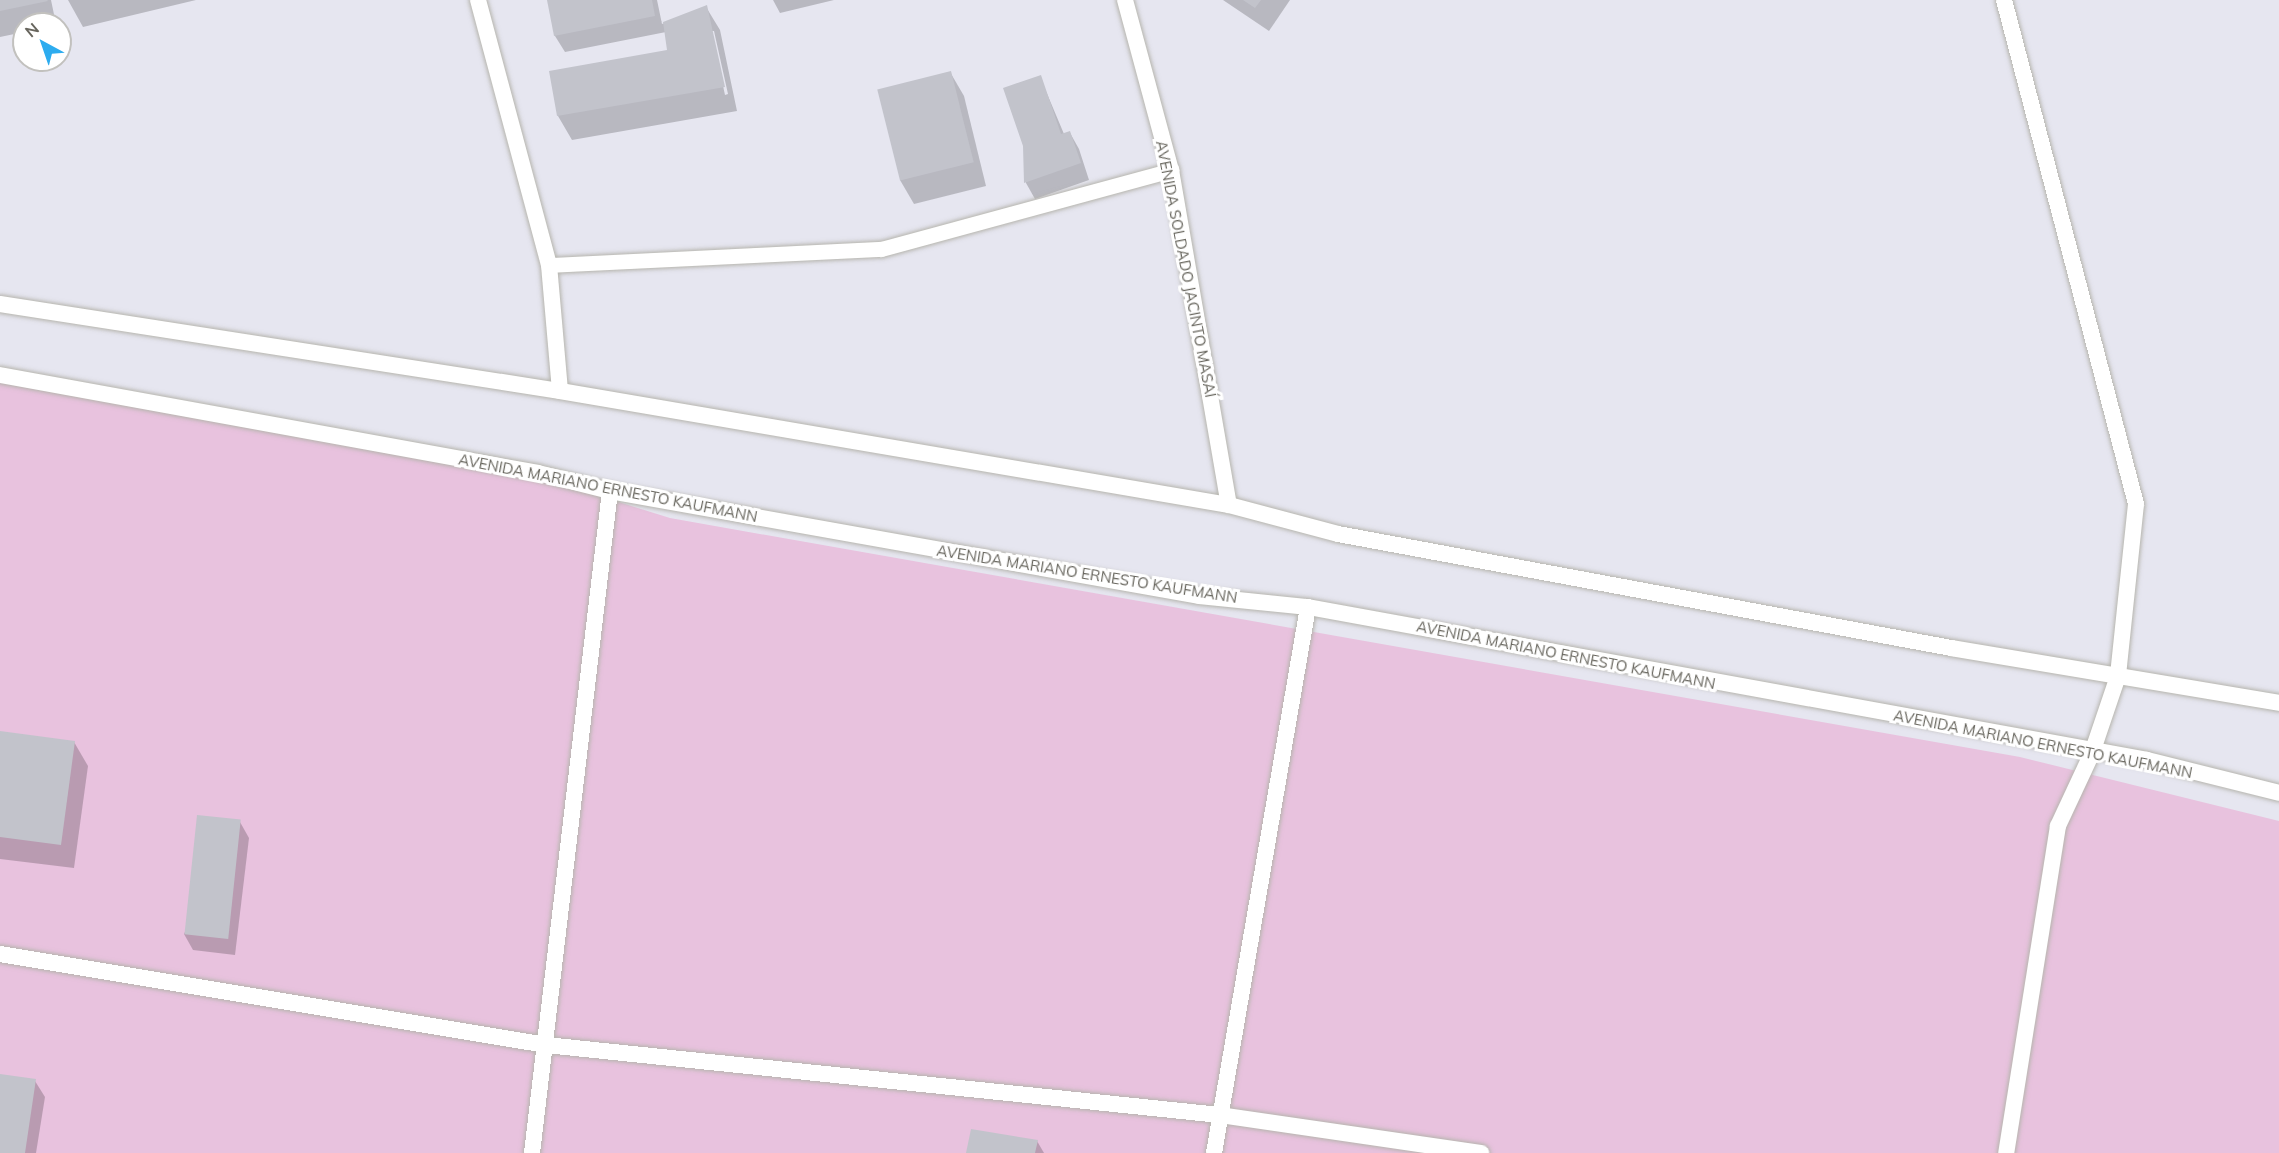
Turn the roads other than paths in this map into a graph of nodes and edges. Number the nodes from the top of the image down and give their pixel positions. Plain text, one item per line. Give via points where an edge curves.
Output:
1 (478, 0) edge
2 (1125, 0) edge
3 (2004, 0) edge
4 (1171, 170) junction
5 (549, 265) junction
6 (0, 304) edge
7 (0, 375) edge
8 (560, 391) junction
9 (610, 491) junction
10 (1229, 505) junction
11 (1308, 607) junction
12 (2118, 676) junction
13 (2279, 703) edge
14 (2092, 753) junction
15 (2279, 793) edge
16 (0, 954) edge
17 (546, 1045) junction
18 (1220, 1115) junction
19 (531, 1153) edge
20 (1214, 1153) edge
21 (1481, 1153) edge
22 (2006, 1153) edge

1 - 5 street
2 - 4 street, AVENIDA SOLDADO JACINTO MASAÍ
3 - 12 street via 2136,504
4 - 5 lane via 880,249
4 - 10 street, AVENIDA SOLDADO JACINTO MASAÍ
5 - 8 street
6 - 8 street
7 - 9 street, AVENIDA MARIANO ERNESTO KAUFMANN via 538,472
8 - 10 street
9 - 11 street, AVENIDA MARIANO ERNESTO KAUFMANN via 1198,596
9 - 17 street
10 - 12 street via 1338,534
11 - 14 street, AVENIDA MARIANO ERNESTO KAUFMANN
11 - 18 street
12 - 13 street
12 - 14 street
14 - 15 street, AVENIDA MARIANO ERNESTO KAUFMANN via 2147,760
14 - 22 street via 2058,826
16 - 17 street
17 - 18 street
17 - 19 street
18 - 20 street
18 - 21 street

